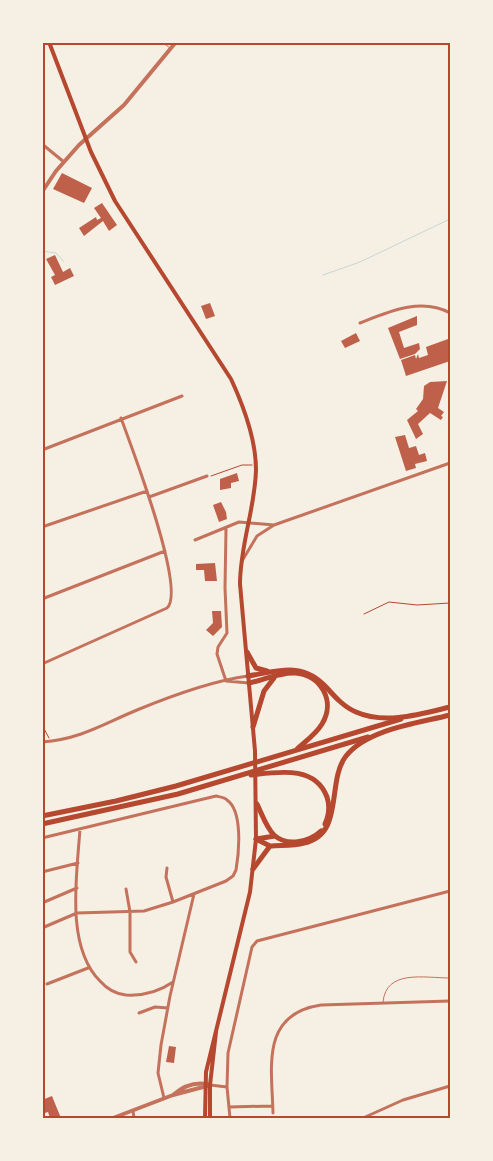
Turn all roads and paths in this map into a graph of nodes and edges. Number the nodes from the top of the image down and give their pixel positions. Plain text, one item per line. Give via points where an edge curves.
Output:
1 (49, 42) edge
2 (162, 42) edge
3 (176, 42) edge
4 (171, 49) junction
5 (85, 138) junction
6 (42, 144) edge
7 (64, 162) junction
8 (42, 192) edge
9 (450, 313) edge
10 (360, 323) dead end
11 (182, 396) dead end
12 (121, 418) junction
13 (42, 450) edge
14 (450, 463) edge
15 (255, 465) junction
16 (208, 476) joint
17 (147, 490) junction
18 (149, 497) junction
19 (248, 522) junction
20 (274, 525) junction
21 (42, 527) edge
22 (226, 529) junction
23 (195, 540) dead end
24 (165, 551) junction
25 (240, 564) junction
26 (42, 599) edge
27 (450, 603) edge
28 (364, 614) dead end
29 (247, 652) junction
30 (42, 664) edge
31 (274, 674) junction
32 (248, 676) junction
33 (226, 681) junction
34 (249, 683) junction
35 (450, 707) edge
36 (450, 715) edge
37 (411, 716) junction
38 (42, 725) edge
39 (253, 727) junction
40 (369, 737) junction
41 (51, 741) junction
42 (42, 742) edge
43 (295, 751) junction
44 (238, 776) junction
45 (257, 804) junction
46 (42, 816) edge
47 (42, 824) edge
48 (80, 828) junction
49 (275, 836) junction
50 (42, 838) edge
51 (256, 839) junction
52 (270, 846) junction
53 (78, 863) junction
54 (166, 868) dead end
55 (254, 869) junction
56 (42, 872) edge
57 (77, 888) junction
58 (126, 889) dead end
59 (450, 891) edge
60 (194, 894) junction
61 (173, 902) junction
62 (42, 903) edge
63 (130, 912) junction
64 (77, 914) junction
65 (42, 928) edge
66 (136, 962) dead end
67 (88, 968) junction
68 (450, 978) edge
69 (174, 982) junction
70 (47, 984) dead end
71 (450, 1002) edge
72 (383, 1003) junction
73 (168, 1008) junction
74 (139, 1013) dead end
75 (216, 1030) junction
76 (210, 1085) junction
77 (204, 1086) junction
78 (227, 1086) junction
79 (450, 1086) edge
80 (173, 1095) junction
81 (164, 1098) junction
82 (229, 1106) junction
83 (272, 1106) junction
84 (132, 1111) junction
85 (273, 1114) dead end
86 (113, 1118) edge
87 (134, 1118) edge
88 (205, 1118) edge
89 (210, 1118) edge
90 (230, 1118) edge
91 (363, 1118) edge

1 - 5 main road
2 - 4 lane
3 - 4 street
4 - 5 street via 124,105
5 - 7 street
5 - 15 main road via 115,201 230,379 248,422
6 - 7 street
7 - 8 street
9 - 10 street via 430,306 413,306
11 - 12 street
12 - 13 street
12 - 17 street
14 - 20 street
15 - 16 path
15 - 19 main road
16 - 18 street
17 - 18 street
17 - 21 street
18 - 24 street
19 - 20 street
19 - 22 street via 238,522
19 - 25 main road
20 - 25 street via 257,536
22 - 23 street
22 - 33 street via 227,633 217,650
24 - 26 street
24 - 30 street via 172,600 167,608
25 - 29 main road
27 - 28 path via 417,605 389,602
29 - 31 highway via 256,668
29 - 32 main road
31 - 32 highway
31 - 34 highway
31 - 37 highway via 298,670 312,674 357,713
31 - 39 highway via 264,691
31 - 43 highway via 294,673 310,677 321,686 326,696 327,712 322,725
32 - 33 street
32 - 34 main road
33 - 34 street
33 - 41 street via 138,709 72,738
34 - 39 main road
35 - 37 highway
36 - 40 highway
37 - 43 highway
38 - 41 path
39 - 45 main road
40 - 44 highway
40 - 52 highway via 346,756 339,769 325,830 306,843
41 - 42 street
43 - 46 highway via 176,786
44 - 47 highway via 178,794
44 - 49 highway via 298,773 315,780 322,787 329,803 324,827 305,841
45 - 49 highway
45 - 51 main road
48 - 50 street
48 - 53 street
48 - 60 street via 206,798 224,798 238,819 236,870 226,881
49 - 51 highway
51 - 52 highway
51 - 55 main road
52 - 55 highway
53 - 56 street
53 - 57 street
54 - 61 street
55 - 75 main road
57 - 62 street
57 - 64 street
58 - 63 street
59 - 78 street via 257,941 252,948 228,1053
60 - 61 street
60 - 69 street
61 - 63 street
63 - 64 street
63 - 66 street via 130,952
64 - 65 street
64 - 67 street via 81,949
67 - 69 street via 107,988 121,995 139,996
67 - 70 street
68 - 72 lane via 395,980 386,988
69 - 73 street
71 - 72 street
72 - 83 street via 315,1006 302,1010 284,1023 276,1034 270,1057
73 - 74 street
73 - 81 street via 158,1072
75 - 76 main road
75 - 77 main road
76 - 77 street
76 - 78 street
76 - 89 main road
77 - 80 street
77 - 80 street via 198,1082
77 - 88 main road
78 - 82 street
79 - 91 street via 403,1100
80 - 81 street
81 - 84 street
82 - 83 street
82 - 90 street
83 - 85 street
84 - 86 street
84 - 87 street

